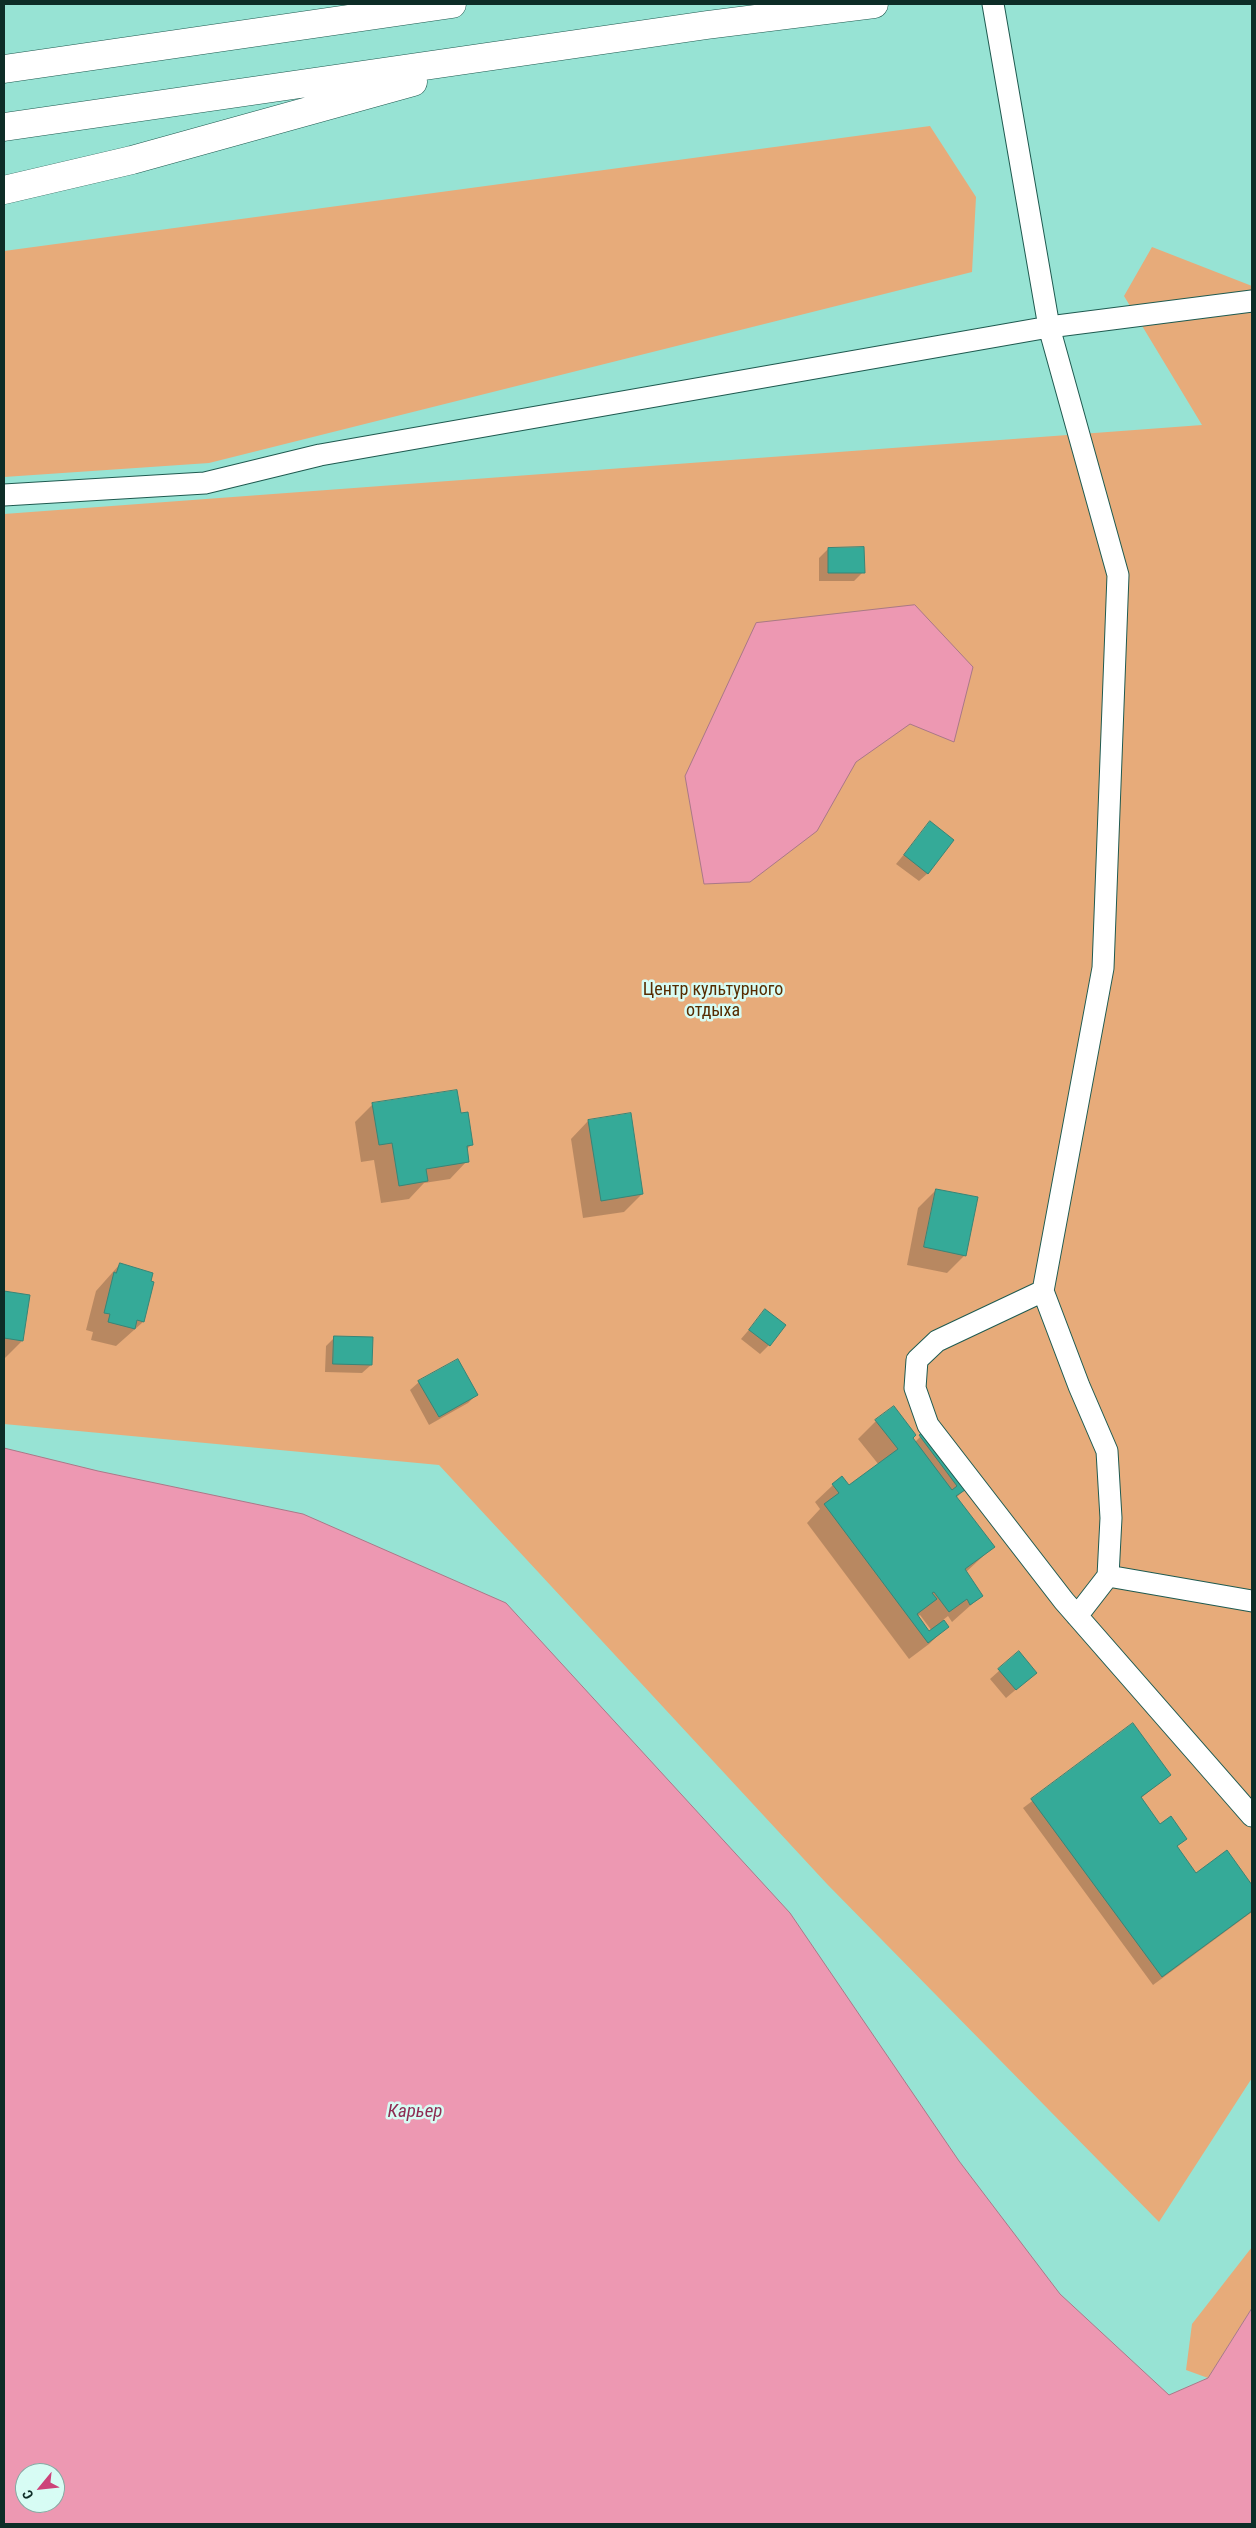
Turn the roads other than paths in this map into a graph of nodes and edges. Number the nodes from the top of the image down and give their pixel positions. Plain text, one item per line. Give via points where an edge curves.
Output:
1 (452, 4) edge
2 (874, 4) edge
3 (993, 4) edge
4 (524, 51) junction
5 (4, 69) edge
6 (4, 127) edge
7 (4, 190) edge
8 (1252, 301) edge
9 (1049, 327) junction
10 (4, 495) edge
11 (1043, 1291) junction
12 (1108, 1576) junction
13 (1252, 1601) edge
14 (1077, 1616) junction
15 (1252, 1816) edge

1 - 5 highway
2 - 4 highway via 706,24
3 - 9 lane
4 - 6 highway
4 - 7 highway via 132,160
8 - 9 lane
9 - 10 lane via 320,455 205,483
9 - 11 lane via 1118,575 1103,968
11 - 12 lane via 1078,1386 1107,1451 1111,1518
11 - 14 lane via 937,1341 917,1360 915,1388 928,1425
12 - 13 lane
12 - 14 lane
14 - 15 lane

